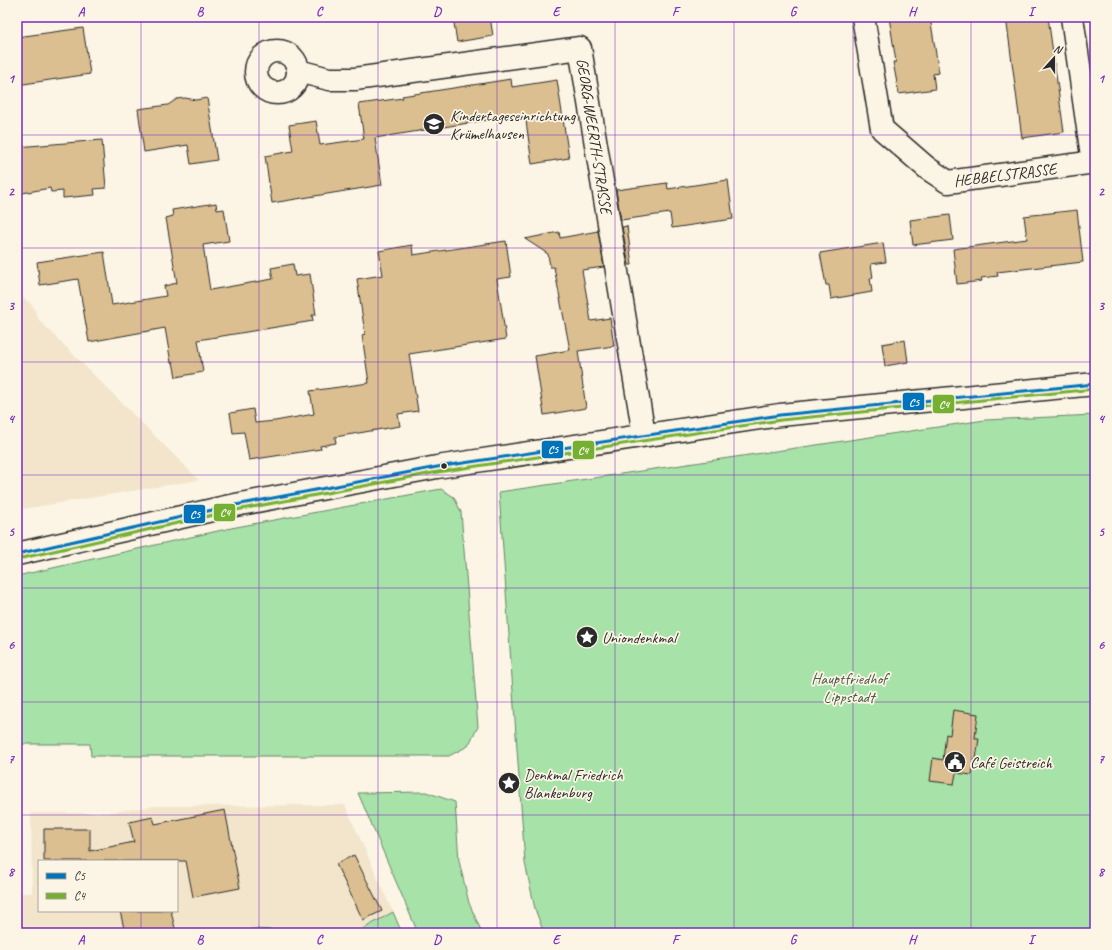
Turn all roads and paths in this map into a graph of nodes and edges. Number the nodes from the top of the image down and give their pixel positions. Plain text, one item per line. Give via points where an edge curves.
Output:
1 (863, 17) edge
2 (1072, 17) edge
3 (298, 70) dead end
4 (1094, 163) edge
5 (1095, 384) edge
6 (644, 435) junction
7 (17, 554) edge

1 - 4 street, HEBBELSTRASSE via 882,129 948,182
2 - 4 street, HEBBELSTRASSE
3 - 6 street, GEORG-WEERTH-STRASSE via 329,80 355,79 580,48
5 - 6 street via 780,415
6 - 7 street via 329,486

